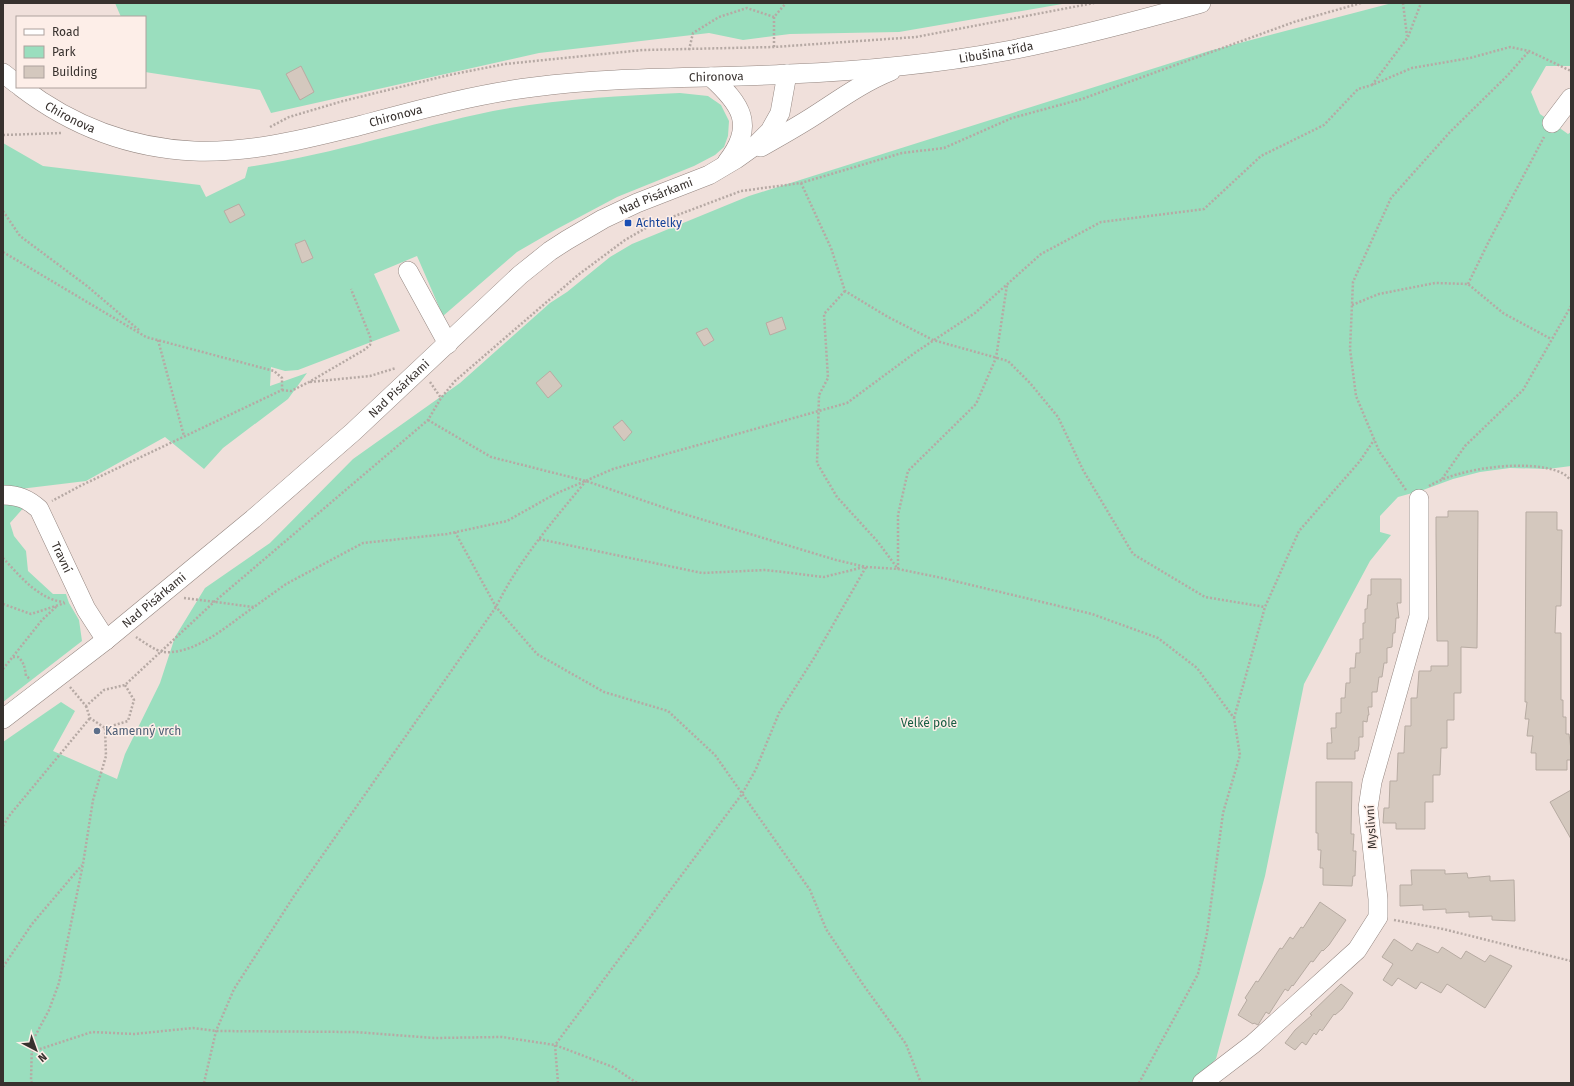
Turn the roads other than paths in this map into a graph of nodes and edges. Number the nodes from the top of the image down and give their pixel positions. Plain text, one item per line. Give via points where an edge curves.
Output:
1 (1201, 3) edge
2 (907, 65) junction
3 (3, 73) edge
4 (787, 74) junction
5 (711, 77) junction
6 (16, 83) edge
7 (21, 88) edge
8 (1571, 98) edge
9 (1552, 123) road end
10 (722, 168) junction
11 (408, 271) dead end
12 (448, 344) junction
13 (1421, 494) road end
14 (3, 496) edge
15 (106, 640) junction
16 (3, 719) edge
17 (1202, 1083) edge

1 - 2 street, Libušina třída via 1056,41 976,56
2 - 4 street, Libušina třída
2 - 10 street via 864,83 792,130
3 - 6 street
4 - 5 street, Chironova
4 - 10 street, Nad Pisárkami via 780,113 770,131 757,144
5 - 7 street, Chironova via 598,81 530,87 472,98 308,138 258,148 217,151 157,148 118,139 68,118
5 - 10 street via 735,102 743,129 731,157
8 - 9 street
10 - 12 street, Nad Pisárkami via 624,209 567,240 520,275
11 - 12 street
12 - 15 street, Nad Pisárkami via 259,514
13 - 17 street, Myslivní via 1419,616 1372,782 1368,808 1378,917 1357,950 1253,1044
14 - 15 street, Travní via 28,499 39,508 86,609
15 - 16 street, Nad Pisárkami

